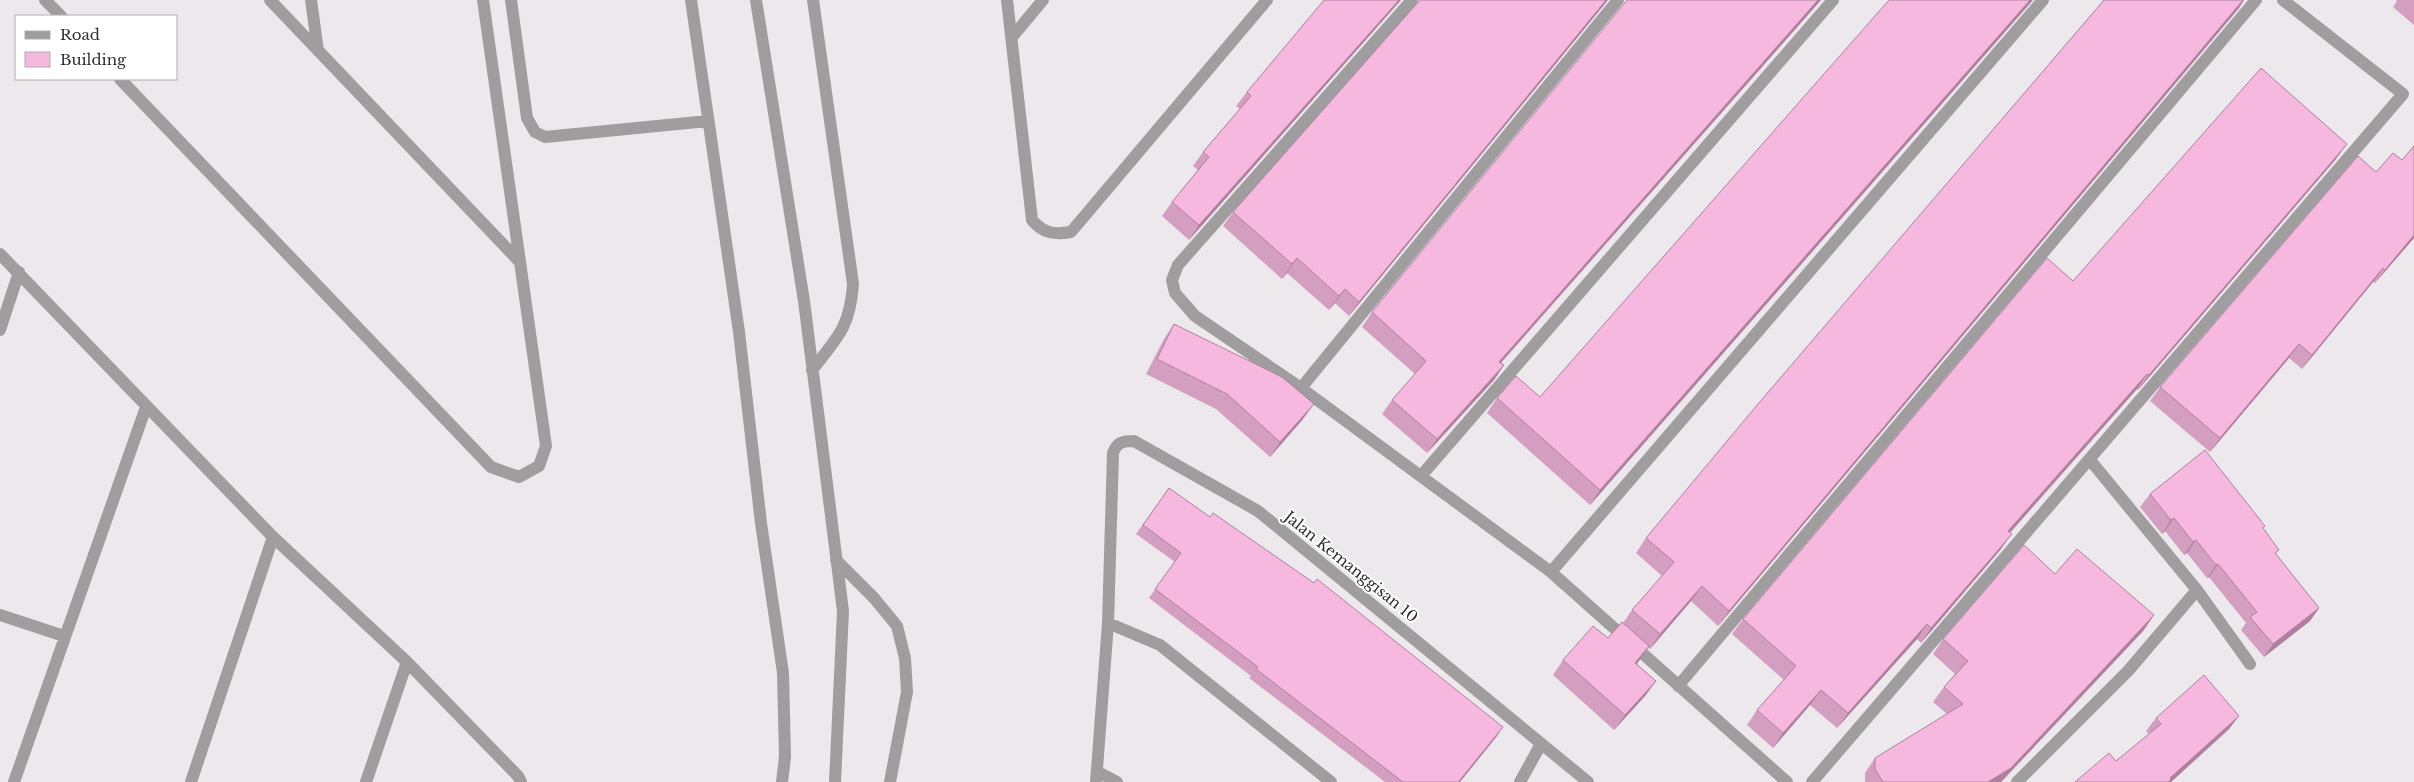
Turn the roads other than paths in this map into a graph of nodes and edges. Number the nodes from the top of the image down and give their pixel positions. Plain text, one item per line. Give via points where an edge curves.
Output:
1 (45, 0) edge
2 (270, 0) edge
3 (311, 0) edge
4 (483, 0) edge
5 (511, 0) edge
6 (690, 0) edge
7 (756, 0) edge
8 (813, 0) edge
9 (1007, 0) edge
10 (1043, 0) edge
11 (1267, 0) edge
12 (1412, 0) edge
13 (1618, 0) edge
14 (1834, 0) edge
15 (2043, 0) edge
16 (2256, 0) edge
17 (2283, 0) edge
18 (60, 15) edge
19 (1013, 36) junction
20 (318, 51) junction
21 (121, 80) edge
22 (708, 121) junction
23 (0, 254) edge
24 (518, 260) junction
25 (19, 272) junction
26 (0, 330) edge
27 (812, 370) junction
28 (1300, 388) junction
29 (146, 407) junction
30 (2090, 460) junction
31 (1421, 476) junction
32 (273, 537) junction
33 (836, 560) junction
34 (1551, 572) junction
35 (2197, 590) junction
36 (0, 615) edge
37 (1108, 622) junction
38 (64, 636) junction
39 (407, 662) junction
40 (2250, 664) dead end
41 (1678, 686) junction
42 (1541, 744) junction
43 (1097, 777) edge
44 (14, 782) edge
45 (191, 782) edge
46 (366, 782) edge
47 (521, 782) edge
48 (782, 782) edge
49 (835, 782) edge
50 (890, 782) edge
51 (1117, 782) edge
52 (1331, 782) edge
53 (1520, 782) edge
54 (1588, 782) edge
55 (1787, 782) edge
56 (1812, 782) edge
57 (2017, 782) edge

1 - 18 street
2 - 20 street
3 - 20 street
4 - 24 street
5 - 22 street via 527,118 535,132 545,137
6 - 22 street
7 - 27 street
8 - 27 street via 853,284 851,310 841,333
9 - 19 street
10 - 19 street
11 - 19 street via 1071,232 1057,235 1040,229 1032,220
12 - 28 street via 1178,265 1172,280 1175,294 1195,316
13 - 28 street
14 - 31 street
15 - 34 street
16 - 41 street
17 - 30 street via 2403,94
20 - 24 street
21 - 24 street via 491,467 519,477 539,466 546,446
22 - 48 street via 783,673 785,758
23 - 25 street
25 - 26 street
25 - 29 street
27 - 33 street
28 - 31 street
29 - 32 street
29 - 38 street
30 - 35 street
30 - 56 street
31 - 34 street
32 - 39 street
32 - 45 street
33 - 49 street via 843,611
33 - 50 street via 897,626 905,658 907,692
34 - 41 street
35 - 40 street
35 - 57 street via 2128,671
36 - 38 street
37 - 42 street, Jalan Kemanggisan 10 via 1112,453 1124,441 1134,441 1258,511
37 - 43 street
37 - 52 street via 1160,645
38 - 44 street
39 - 46 street
39 - 47 street
41 - 55 street
42 - 53 street
42 - 54 street, Jalan Kemanggisan 10
43 - 51 street

